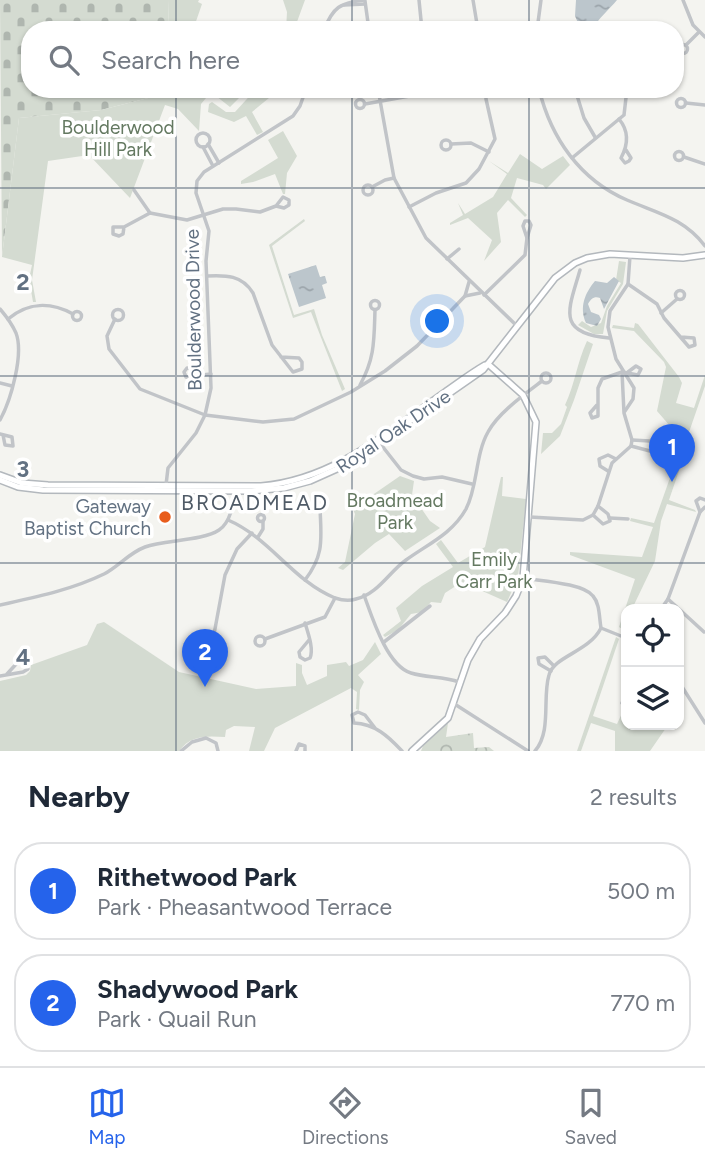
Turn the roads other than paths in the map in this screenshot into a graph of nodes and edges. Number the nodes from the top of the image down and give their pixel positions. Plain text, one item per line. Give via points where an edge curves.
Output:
1 (419, 0) edge
2 (474, 0) edge
3 (541, 0) edge
4 (683, 0) edge
5 (365, 1) edge
6 (328, 21) edge
7 (368, 21) edge
8 (421, 21) edge
9 (477, 21) edge
10 (538, 21) edge
11 (699, 32) junction
12 (705, 37) edge
13 (687, 45) dead end
14 (303, 98) edge
15 (380, 98) edge
16 (398, 98) edge
17 (486, 98) edge
18 (541, 98) edge
19 (578, 98) edge
20 (626, 98) edge
21 (380, 101) junction
22 (686, 103) dead end
23 (365, 104) dead end
24 (705, 105) edge
25 (619, 119) junction
26 (595, 137) junction
27 (208, 144) junction
28 (451, 144) dead end
29 (202, 147) junction
30 (626, 150) dead end
31 (489, 152) junction
32 (684, 157) dead end
33 (572, 158) junction
34 (219, 163) junction
35 (705, 164) edge
36 (213, 166) junction
37 (394, 178) junction
38 (372, 187) dead end
39 (134, 191) dead end
40 (276, 206) dead end
41 (409, 207) junction
42 (150, 213) junction
43 (202, 215) junction
44 (124, 227) dead end
45 (527, 238) dead end
46 (705, 246) edge
47 (458, 249) dead end
48 (631, 254) junction
49 (705, 255) edge
50 (447, 259) junction
51 (580, 271) dead end
52 (207, 276) junction
53 (469, 282) junction
54 (628, 284) junction
55 (482, 294) junction
56 (465, 296) junction
57 (677, 299) dead end
58 (0, 309) edge
59 (375, 310) dead end
60 (662, 313) junction
61 (73, 314) dead end
62 (8, 319) junction
63 (115, 319) dead end
64 (517, 327) junction
65 (681, 337) junction
66 (609, 338) junction
67 (281, 358) junction
68 (488, 364) junction
69 (622, 372) junction
70 (628, 372) dead end
71 (200, 374) dead end
72 (211, 374) junction
73 (542, 381) dead end
74 (0, 383) edge
75 (12, 386) junction
76 (360, 386) junction
77 (523, 396) junction
78 (597, 405) dead end
79 (624, 413) junction
80 (205, 415) junction
81 (0, 420) edge
82 (632, 440) junction
83 (378, 441) junction
84 (631, 446) junction
85 (616, 459) junction
86 (608, 471) junction
87 (0, 478) edge
88 (472, 484) junction
89 (166, 488) junction
90 (234, 488) junction
91 (705, 500) edge
92 (598, 506) junction
93 (705, 507) edge
94 (320, 508) dead end
95 (699, 512) junction
96 (593, 515) junction
97 (530, 517) junction
98 (610, 518) junction
99 (628, 519) dead end
100 (228, 520) junction
101 (262, 522) dead end
102 (252, 533) junction
103 (258, 537) junction
104 (523, 578) junction
105 (305, 580) junction
106 (365, 596) junction
107 (335, 598) junction
108 (668, 599) junction
109 (664, 604) edge
110 (0, 605) edge
111 (430, 606) dead end
112 (305, 623) junction
113 (601, 628) junction
114 (704, 632) edge
115 (621, 636) edge
116 (265, 639) dead end
117 (309, 640) junction
118 (384, 642) junction
119 (212, 645) dead end
120 (554, 666) junction
121 (551, 671) junction
122 (7, 674) junction
123 (0, 676) edge
124 (459, 682) junction
125 (684, 690) edge
126 (453, 703) junction
127 (705, 723) edge
128 (375, 728) junction
129 (181, 751) edge
130 (218, 751) edge
131 (296, 751) edge
132 (305, 751) edge
133 (402, 751) edge
134 (412, 751) edge
135 (528, 751) edge
136 (535, 751) edge

1 - 8 street
2 - 9 street
3 - 10 street
4 - 11 street
5 - 6 street via 334,10
5 - 7 street
11 - 12 street
11 - 13 street
14 - 34 street via 293,116
15 - 21 street
16 - 21 street
17 - 31 street via 495,139
18 - 33 street via 558,140
19 - 26 street
20 - 25 street
21 - 23 street
21 - 37 street
22 - 24 street
25 - 26 street
25 - 30 street via 625,126
26 - 33 street
27 - 29 street
27 - 29 street via 207,135 199,135 197,143
27 - 34 street
28 - 31 street via 471,143
29 - 36 street
31 - 41 street via 466,183
32 - 35 street
33 - 46 street via 607,190 669,215
34 - 36 street
36 - 43 street, Boulderwood Drive via 197,181 195,193
37 - 38 street
37 - 41 street
39 - 42 street
40 - 43 street via 260,212 236,209
41 - 50 street via 426,238
42 - 43 street via 187,220
42 - 44 street
43 - 52 street, Boulderwood Drive via 209,231
45 - 55 street via 525,255
47 - 50 street
48 - 49 main road, Royal Oak Drive
48 - 54 street
48 - 64 main road, Royal Oak Drive via 598,255 563,270
50 - 53 street
51 - 66 street via 568,310 570,321 594,337
52 - 67 street via 233,277 247,285
52 - 72 street, Boulderwood Drive
53 - 55 street
53 - 56 street
54 - 60 street
54 - 66 street via 610,311
55 - 56 street
55 - 64 street
56 - 76 street via 417,346
57 - 60 street
58 - 62 street
59 - 76 street via 374,352
60 - 65 street
61 - 62 street via 57,306 40,306 22,309
62 - 75 street via 19,347
63 - 80 street via 107,336 109,349 139,389
64 - 68 main road, Royal Oak Drive
65 - 65 street via 694,338 695,345 689,347
66 - 69 street
67 - 67 street via 293,372 302,369 299,358
68 - 77 main road
68 - 83 main road, Royal Oak Drive
69 - 70 street
69 - 78 street via 602,379
69 - 79 street
69 - 79 street via 634,388
71 - 72 street
72 - 80 street, Boulderwood Drive
73 - 77 street
74 - 75 street
75 - 81 street
76 - 80 street via 294,419 263,422
77 - 88 street via 487,433
77 - 97 main road via 536,422
79 - 82 street
80 - 89 street, Boulderwood Drive via 168,468
82 - 84 street
82 - 84 street via 650,441 655,447 644,451
83 - 88 street via 401,470 412,476
83 - 90 main road, Royal Oak Drive via 310,476
84 - 85 street
85 - 86 street
85 - 86 street via 608,455 599,459
86 - 92 street
87 - 89 main road, Royal Oak Drive via 34,485
88 - 106 street via 467,507 447,533
89 - 90 main road, Royal Oak Drive
90 - 100 street
91 - 95 street via 696,501
92 - 96 street
92 - 98 street
93 - 95 street
94 - 105 street via 321,549
95 - 108 street
96 - 97 street via 583,520
96 - 98 street via 603,524
97 - 104 main road
98 - 99 street
100 - 102 street
100 - 110 street via 214,533 141,548 107,572 72,587
101 - 103 street
102 - 103 street
102 - 119 street via 225,575
103 - 105 street
104 - 113 street via 580,587 592,594
104 - 124 main road via 505,613 480,639
105 - 107 street
106 - 107 street
106 - 118 street
107 - 112 street via 325,617
108 - 109 street
108 - 114 street
111 - 118 street
112 - 116 street
112 - 117 street
113 - 115 street
113 - 120 street via 590,644
117 - 117 street via 299,652 305,660 312,654
118 - 124 street via 400,668
120 - 121 street
120 - 121 street via 545,657 538,658 539,664
121 - 136 street via 545,723
122 - 122 street via 23,672 27,663 18,662
122 - 123 street
124 - 126 main road
125 - 127 street
126 - 134 main road via 448,718
126 - 135 street
128 - 128 street via 365,715 352,715 354,723
128 - 133 street
129 - 130 street via 206,738 216,743
131 - 132 street via 299,744

